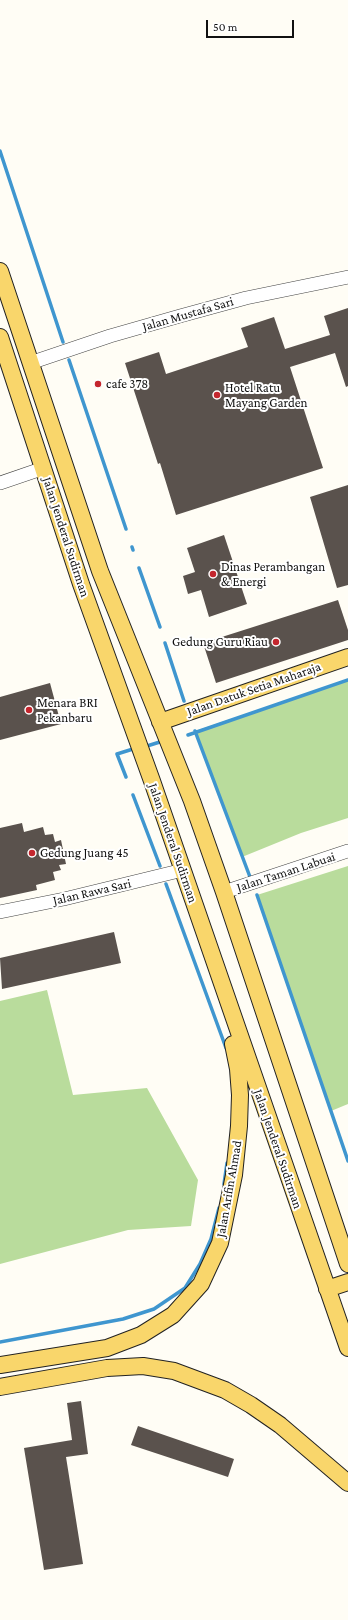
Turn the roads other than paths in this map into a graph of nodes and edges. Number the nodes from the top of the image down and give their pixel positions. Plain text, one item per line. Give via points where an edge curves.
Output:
1 (0, 271) edge
2 (348, 277) edge
3 (0, 337) edge
4 (30, 363) junction
5 (44, 468) junction
6 (0, 483) edge
7 (348, 657) edge
8 (160, 722) junction
9 (348, 851) edge
10 (183, 870) junction
11 (224, 892) junction
12 (0, 912) edge
13 (224, 987) junction
14 (348, 1264) edge
15 (348, 1282) edge
16 (327, 1289) junction
17 (345, 1325) edge
18 (348, 1348) edge
19 (0, 1366) edge
20 (0, 1387) edge
21 (348, 1483) edge

1 - 4 main road, Jalan Jenderal Sudirman
2 - 4 street, Jalan Mustafa Sari via 246,298 110,336
3 - 5 main road, Jalan Jenderal Sudirman
4 - 8 main road, Jalan Jenderal Sudirman via 100,571
5 - 6 street
5 - 10 main road, Jalan Jenderal Sudirman via 81,584
7 - 8 main road, Jalan Datuk Setia Maharaja
8 - 11 main road, Jalan Jenderal Sudirman via 192,801
9 - 11 street, Jalan Taman Labuai
10 - 12 street, Jalan Rawa Sari
10 - 13 main road, Jalan Jenderal Sudirman
11 - 14 main road, Jalan Jenderal Sudirman
13 - 16 main road, Jalan Jenderal Sudirman
13 - 19 main road, Jalan Arifin Ahmad via 238,1069 239,1126 220,1243 200,1284 173,1315 141,1335 107,1348
15 - 16 main road
16 - 17 main road, Jalan Jenderal Sudirman
17 - 18 main road, Jalan Jenderal Sudirman
20 - 21 main road via 107,1368 142,1366 174,1371 225,1390 252,1405 280,1425

